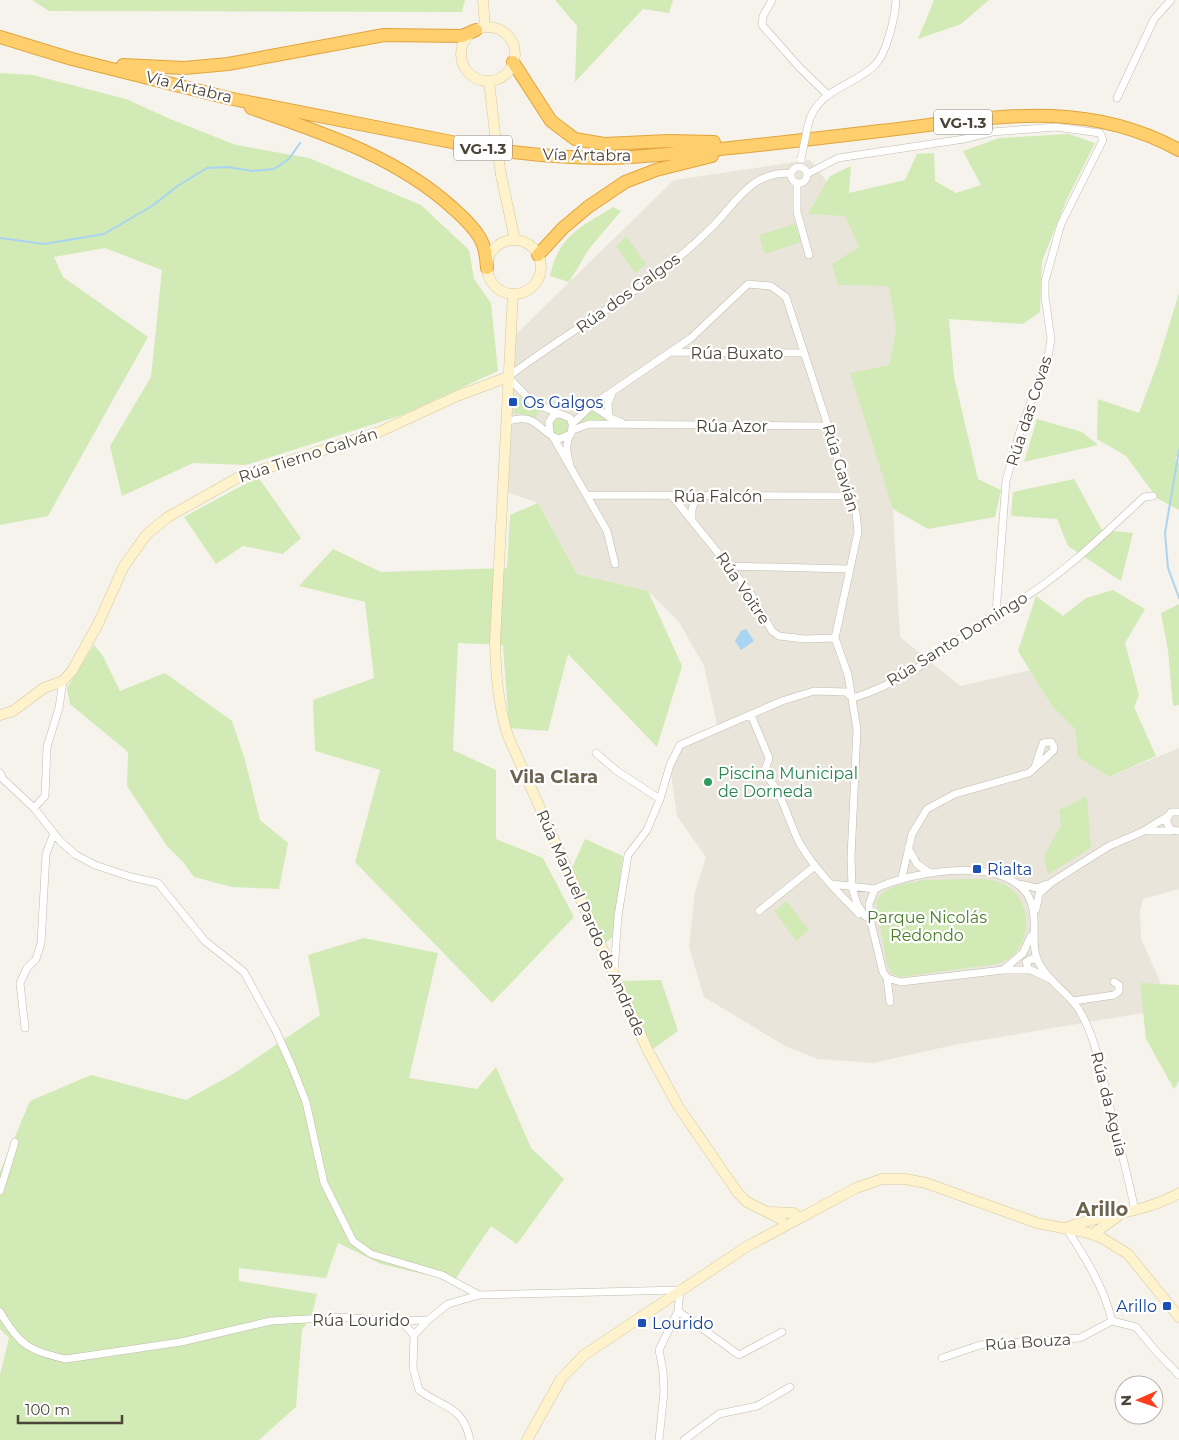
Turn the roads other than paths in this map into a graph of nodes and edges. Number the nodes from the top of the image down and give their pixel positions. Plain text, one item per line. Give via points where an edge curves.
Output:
1 (483, 0) edge
2 (772, 0) edge
3 (896, 0) edge
4 (1170, 0) edge
5 (480, 29) junction
6 (0, 38) edge
7 (54, 54) junction
8 (514, 62) junction
9 (488, 81) junction
10 (828, 95) junction
11 (228, 98) junction
12 (1116, 98) dead end
13 (741, 146) junction
14 (1179, 150) edge
15 (799, 167) junction
16 (791, 173) junction
17 (807, 174) junction
18 (797, 184) junction
19 (515, 240) junction
20 (538, 255) junction
21 (809, 255) dead end
22 (487, 268) junction
23 (513, 294) junction
24 (671, 352) junction
25 (804, 353) junction
26 (508, 377) junction
27 (613, 392) junction
28 (588, 408) junction
29 (563, 415) junction
30 (609, 417) junction
31 (506, 422) junction
32 (636, 425) junction
33 (828, 426) junction
34 (572, 429) junction
35 (551, 435) junction
36 (570, 465) junction
37 (588, 495) junction
38 (672, 496) junction
39 (697, 496) junction
40 (848, 496) junction
41 (1153, 496) dead end
42 (692, 518) junction
43 (615, 564) dead end
44 (730, 566) junction
45 (848, 569) junction
46 (996, 613) junction
47 (835, 638) junction
48 (63, 681) junction
49 (853, 698) junction
50 (0, 715) edge
51 (751, 715) junction
52 (596, 753) dead end
53 (1035, 767) junction
54 (0, 773) edge
55 (660, 799) junction
56 (34, 808) junction
57 (1179, 812) edge
58 (1168, 816) junction
59 (1178, 831) edge
60 (1142, 832) junction
61 (54, 833) junction
62 (908, 848) junction
63 (816, 866) junction
64 (930, 873) junction
65 (902, 878) junction
66 (1052, 882) junction
67 (831, 884) junction
68 (1019, 884) junction
69 (852, 887) junction
70 (874, 889) junction
71 (759, 911) dead end
72 (871, 923) junction
73 (1034, 923) junction
74 (1036, 960) junction
75 (1003, 970) junction
76 (1029, 970) junction
77 (614, 977) junction
78 (887, 978) junction
79 (1050, 979) junction
80 (1114, 982) dead end
81 (1073, 1001) junction
82 (890, 1002) dead end
83 (25, 1028) dead end
84 (15, 1142) dead end
85 (0, 1191) edge
86 (1179, 1193) edge
87 (1135, 1211) junction
88 (1122, 1213) junction
89 (784, 1219) junction
90 (1093, 1220) junction
91 (1103, 1225) junction
92 (1066, 1228) junction
93 (1091, 1233) junction
94 (1114, 1244) junction
95 (680, 1290) junction
96 (478, 1295) junction
97 (678, 1311) junction
98 (0, 1312) edge
99 (1179, 1317) edge
100 (428, 1320) junction
101 (401, 1321) junction
102 (1112, 1321) junction
103 (782, 1332) dead end
104 (414, 1335) junction
105 (942, 1358) dead end
106 (1179, 1375) edge
107 (790, 1387) dead end
108 (470, 1440) edge
109 (527, 1440) edge
110 (659, 1440) edge
111 (684, 1440) edge

1 - 5 street
2 - 10 street via 762,25
3 - 10 street via 890,32 876,65
4 - 12 street via 1154,19
5 - 7 highway via 462,36 384,35 228,64 184,68 110,64
5 - 8 street via 498,29 509,38
5 - 9 street via 463,43 462,61 471,76
6 - 7 highway, Vía Ártabra / VG-1.3
7 - 11 highway, Vía Ártabra / VG-1.3
8 - 9 street via 504,76
8 - 13 highway via 551,121 575,139 604,144 670,141
9 - 19 street, bridge via 501,175
10 - 15 street, bridge via 814,109
11 - 13 highway, Vía Ártabra / VG-1.3 via 487,149 530,154 629,157
11 - 22 highway via 377,157 437,193 480,238
13 - 14 highway, Vía Ártabra / VG-1.3 via 969,121 1057,115 1129,127
13 - 20 highway via 626,182 569,223
15 - 16 street
15 - 17 street
16 - 18 street
16 - 26 street, Rúa dos Galgos via 768,175 754,182 712,228 648,282
17 - 18 street via 805,182
17 - 46 street, Rúa das Covas via 838,158 992,132 1056,127 1100,133 1103,140 1061,224 1045,281 1051,339 1006,481
18 - 21 street via 798,212
19 - 20 street via 529,244
19 - 22 street via 495,248
20 - 23 street via 541,271 534,285
22 - 23 street via 492,283
23 - 26 street, Rúa Manuel Pardo de Andrade
24 - 25 street, Rúa Buxato
24 - 25 street, Rúa Gavián via 691,338 748,284 771,286 786,297
24 - 27 street, Rúa Gavián
25 - 33 street, Rúa Gavián
26 - 29 street via 532,403
26 - 31 street, Rúa Manuel Pardo de Andrade
26 - 48 street, Rúa Tierno Galván via 457,396 379,432 238,477 168,517 147,534 124,566 98,624 72,672
27 - 28 street, Rúa Gavián
27 - 30 street via 608,403
28 - 29 street, Rúa Gavián
28 - 30 street, Rúa Azor via 600,409
28 - 34 street, Rúa Gavián
29 - 34 street
29 - 35 street via 549,422
30 - 32 street, Rúa Azor via 617,422
31 - 35 street via 526,418
31 - 77 street, Rúa Manuel Pardo de Andrade via 495,642 500,712
32 - 33 street, Rúa Azor
32 - 34 street, Rúa Azor via 589,424
33 - 40 street, Rúa Gavián
34 - 35 street, Rúa Azor via 564,439
34 - 36 street via 566,453
35 - 36 street
36 - 37 street
37 - 38 street, Rúa Falcón
37 - 43 street via 607,531
38 - 39 street, Rúa Falcón
38 - 42 street, Rúa Voitre
39 - 40 street, Rúa Falcón
39 - 42 street
40 - 45 street, Rúa Gavián via 856,513 858,532
41 - 46 street, Rúa Santo Domingo via 1144,497 1072,563 1019,601
42 - 44 street, Rúa Voitre
44 - 45 street
44 - 47 street, Rúa Voitre via 772,631 779,636
45 - 47 street, Rúa Gavián
46 - 49 street, Rúa Santo Domingo via 919,668 874,692
47 - 49 street, Rúa Gavián
48 - 50 street, Rúa Tierno Galván via 44,688 13,711
48 - 56 street via 47,747 45,796
49 - 51 street via 846,692 814,691
49 - 69 street, Rúa Gavián via 857,729
51 - 55 street via 680,745
51 - 63 street via 769,758 764,773 778,792 800,843
52 - 55 street
53 - 53 street via 1053,751 1051,742 1042,746
53 - 62 street via 1022,776 955,794 927,809 912,834
54 - 56 street
55 - 77 street via 647,830 628,855 618,916
56 - 61 street
57 - 58 street via 1171,812
58 - 59 street via 1166,824 1171,830
58 - 60 street
59 - 60 street
60 - 66 street via 1109,846
61 - 83 street via 46,854 40,943 36,959 26,968 20,983
61 - 96 street via 76,855 95,865 158,883 204,941 244,972 276,1031 306,1102 324,1183 353,1241 371,1254 442,1275
62 - 64 street via 917,864
62 - 65 street
63 - 67 street
63 - 71 street
64 - 65 street
64 - 68 street via 988,872 1006,876
65 - 70 street
66 - 68 street via 1037,888
66 - 73 street via 1039,894
67 - 69 street
67 - 72 street
68 - 73 street via 1032,905
69 - 70 street
69 - 72 street via 857,904
70 - 72 street via 869,904
72 - 78 street
73 - 74 street
73 - 75 street via 1026,948
74 - 76 street via 1026,962
74 - 79 street, Rúa da Aguia
75 - 76 street, Rúa da Aguia
75 - 78 street, Rúa da Aguia via 901,982
76 - 79 street, Rúa da Aguia
77 - 89 street, Rúa Manuel Pardo de Andrade via 678,1106 738,1193 759,1208
78 - 82 street
79 - 81 street, Rúa da Aguia
80 - 81 street via 1119,985 1119,991 1114,995
81 - 87 street, Rúa da Aguia via 1083,1015 1097,1053
84 - 85 street
86 - 87 street via 1158,1205
87 - 88 street
88 - 90 street
88 - 91 street
89 - 92 street via 794,1214 798,1219 867,1183 894,1178 926,1183 1022,1218
89 - 95 street
90 - 91 street
90 - 92 street
90 - 93 street via 1089,1223
91 - 93 street
91 - 94 street via 1105,1235
92 - 93 street
92 - 102 street via 1096,1277
93 - 94 street
94 - 99 street via 1140,1267
95 - 96 street, Rúa Lourido
95 - 97 street
95 - 109 street via 576,1362 561,1379
96 - 100 street, Rúa Lourido via 448,1304
97 - 103 street via 739,1354
97 - 110 street via 659,1350 664,1392
98 - 101 street, Rúa Lourido via 22,1344 66,1360 172,1344 271,1321 343,1317
100 - 101 street, Rúa Lourido
100 - 104 street
101 - 104 street
102 - 105 street, Rúa Bouza via 1080,1338 980,1345
102 - 106 street via 1136,1327
104 - 108 street via 413,1368 419,1390 459,1413
107 - 111 street via 757,1406 719,1414

